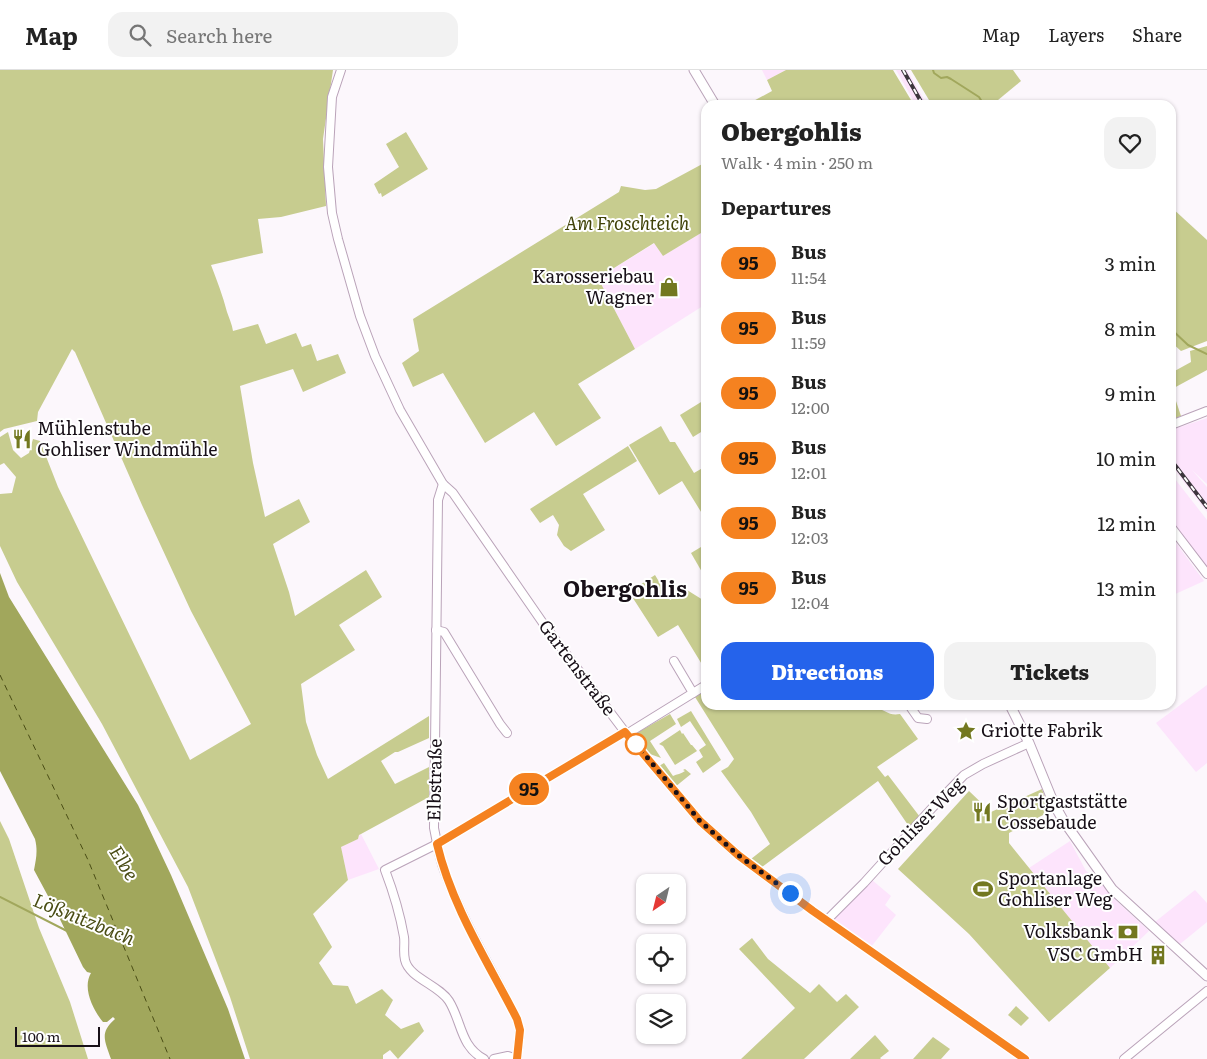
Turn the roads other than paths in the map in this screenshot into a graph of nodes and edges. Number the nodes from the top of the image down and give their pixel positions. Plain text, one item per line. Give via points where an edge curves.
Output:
1 (341, 70) edge
2 (694, 70) edge
3 (712, 100) edge
4 (1207, 411) edge
5 (1176, 423) edge
6 (443, 484) junction
7 (1176, 534) edge
8 (1207, 574) edge
9 (436, 630) junction
10 (674, 661) dead end
11 (701, 688) edge
12 (693, 693) junction
13 (912, 710) edge
14 (1012, 710) edge
15 (927, 718) dead end
16 (625, 732) junction
17 (507, 733) dead end
18 (1029, 743) junction
19 (437, 844) junction
20 (827, 920) junction
21 (1207, 976) edge
22 (1207, 991) edge
23 (484, 1059) edge
24 (494, 1059) edge
25 (517, 1059) edge
26 (1025, 1059) edge
27 (1124, 1059) edge

1 - 6 street, Gartenstraße via 332,97 328,167 338,239 375,356 400,410
2 - 3 main road
4 - 5 street
6 - 9 street, Elbstraße via 438,500
6 - 16 street, Gartenstraße via 453,493 545,626
7 - 8 street
9 - 17 street via 444,632
9 - 19 street, Elbstraße via 434,828
10 - 12 street
11 - 12 street
12 - 16 street
13 - 15 street via 918,718
14 - 18 main road
16 - 19 street
16 - 20 street, Gartenstraße via 700,821 738,855
18 - 20 street, Gohliser Weg via 964,776
18 - 21 main road via 1063,820 1112,890
19 - 23 street via 385,870 404,938 405,961 412,972 449,1000 467,1044
19 - 25 street, Elbstraße via 443,868 472,933 517,1019 520,1030
20 - 26 street, Gartenstraße
22 - 27 street
24 - 25 street via 508,1056

